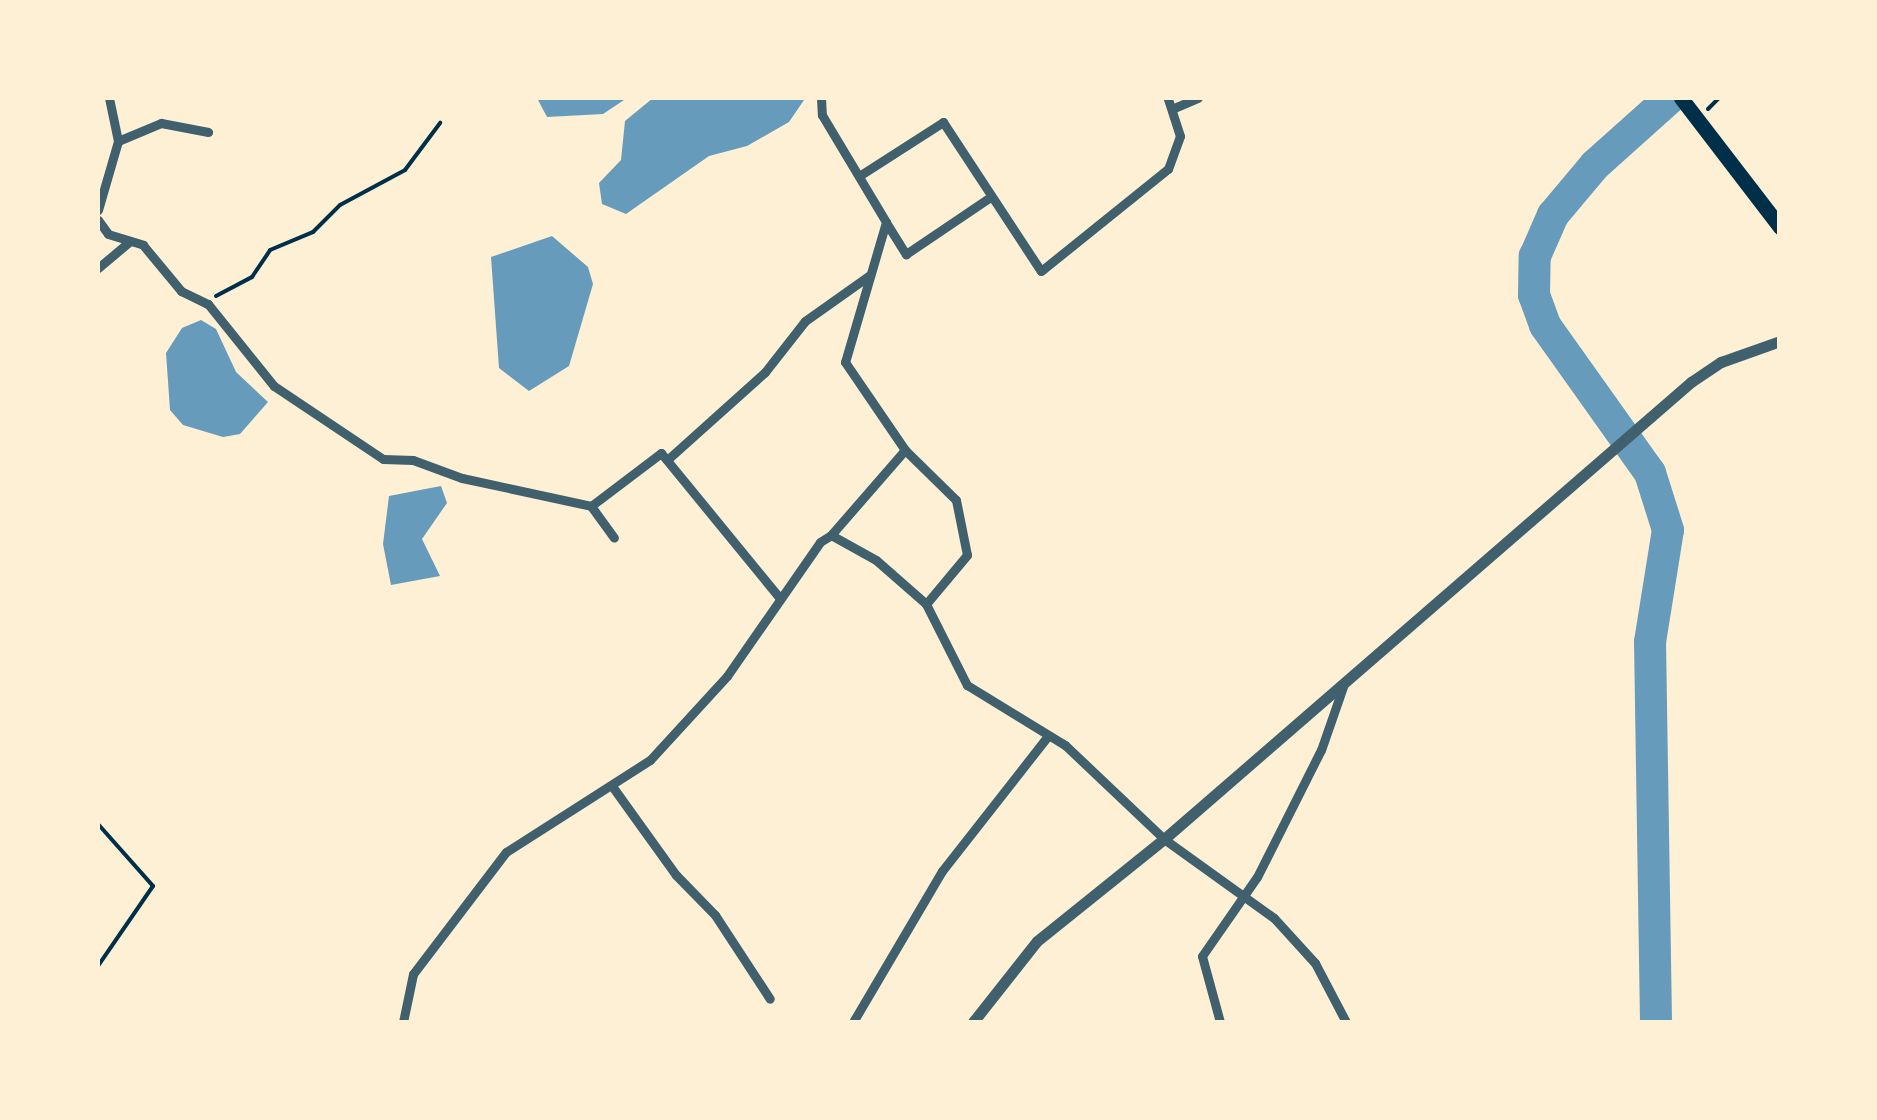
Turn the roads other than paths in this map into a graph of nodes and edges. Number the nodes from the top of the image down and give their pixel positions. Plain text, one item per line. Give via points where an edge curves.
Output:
1 (109, 98) edge
2 (822, 98) edge
3 (1168, 98) edge
4 (1198, 98) edge
5 (1686, 104) edge
6 (1174, 108) junction
7 (208, 132) dead end
8 (118, 141) junction
9 (859, 176) junction
10 (990, 198) junction
11 (98, 210) edge
12 (98, 220) edge
13 (886, 222) junction
14 (1780, 227) edge
15 (130, 242) junction
16 (98, 268) edge
17 (870, 275) junction
18 (1780, 341) edge
19 (905, 450) junction
20 (667, 460) junction
21 (591, 506) junction
22 (831, 535) junction
23 (614, 538) dead end
24 (779, 597) junction
25 (926, 604) junction
26 (1345, 681) junction
27 (1048, 736) junction
28 (612, 786) junction
29 (1164, 839) junction
30 (1245, 897) junction
31 (770, 999) dead end
32 (403, 1022) edge
33 (853, 1022) edge
34 (973, 1022) edge
35 (1220, 1022) edge
36 (1346, 1022) edge

1 - 8 street
2 - 9 street via 822,115
3 - 6 street
4 - 6 street
5 - 14 main road
6 - 10 street via 1180,136 1168,168 1041,271
7 - 8 street via 161,123
8 - 11 street
9 - 10 street via 943,122
9 - 13 street
10 - 13 street via 906,254
12 - 15 street via 108,234
13 - 17 street
15 - 16 street
15 - 21 street via 143,246 180,291 202,302 274,386 383,459 413,460 462,478
17 - 19 street via 845,362
17 - 20 street via 804,321 764,372
18 - 26 street via 1721,362
19 - 22 street
19 - 25 street via 956,500 966,537 967,555 956,575
20 - 21 street via 662,453
20 - 24 street
21 - 23 street
22 - 24 street
22 - 25 street via 876,560
24 - 28 street via 708,699 678,723 650,760
25 - 27 street via 967,684
26 - 29 street
26 - 30 street via 1321,750
27 - 29 street via 1066,745
27 - 33 street via 942,871
28 - 31 street via 676,876 715,915
28 - 32 street via 506,852 414,974
29 - 30 street
29 - 34 street via 1037,941
30 - 35 street via 1201,964
30 - 36 street via 1314,964

